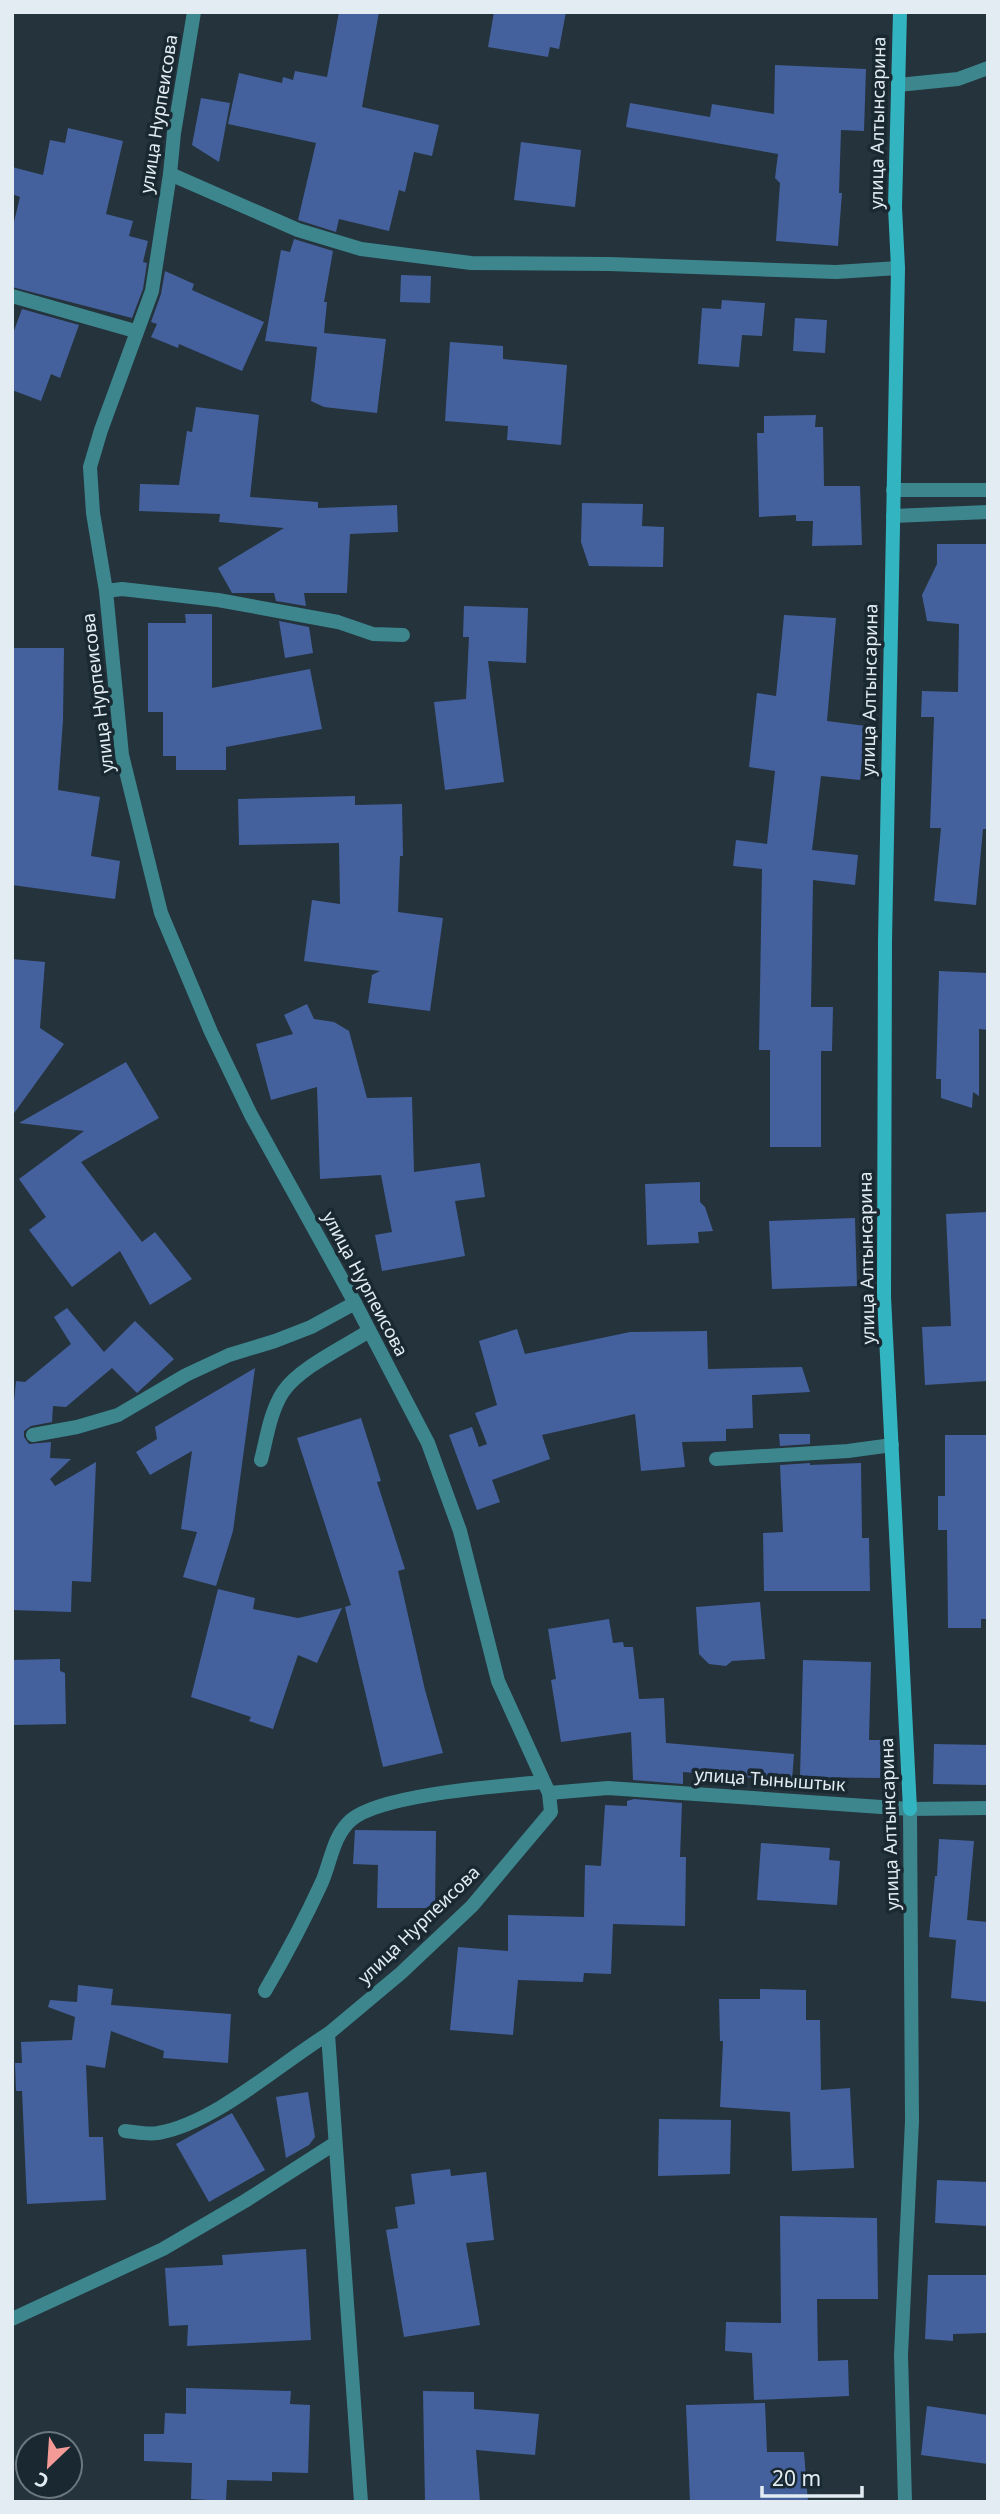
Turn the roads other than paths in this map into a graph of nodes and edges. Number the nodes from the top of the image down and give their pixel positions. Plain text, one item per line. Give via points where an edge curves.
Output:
1 (194, 12) edge
2 (900, 12) edge
3 (988, 68) edge
4 (898, 85) junction
5 (170, 174) junction
6 (898, 268) junction
7 (12, 296) edge
8 (135, 331) junction
9 (893, 490) junction
10 (988, 490) edge
11 (988, 512) edge
12 (893, 516) junction
13 (106, 591) junction
14 (403, 635) dead end
15 (355, 1303) junction
16 (369, 1331) junction
17 (33, 1435) dead end
18 (892, 1445) junction
19 (716, 1459) dead end
20 (261, 1460) dead end
21 (546, 1787) junction
22 (988, 1808) edge
23 (910, 1810) junction
24 (265, 1991) dead end
25 (328, 2034) junction
26 (125, 2131) dead end
27 (334, 2144) junction
28 (12, 2319) edge
29 (361, 2502) edge
30 (905, 2502) edge

1 - 5 street, улица Нурпеисова
2 - 4 street, улица Алтынсарина
3 - 4 street via 958,79
4 - 6 street, улица Алтынсарина
5 - 6 street via 298,230 361,249 457,261 836,272
5 - 8 street, улица Нурпеисова via 152,291
6 - 9 street, улица Алтынсарина
7 - 8 street
8 - 13 street, улица Нурпеисова via 90,467
9 - 10 street
9 - 12 street, улица Алтынсарина
11 - 12 street
12 - 18 street, улица Алтынсарина via 884,1297
13 - 14 street via 218,600 338,622 373,634
13 - 15 street, улица Нурпеисова via 122,755 161,913 251,1115
15 - 16 street, улица Нурпеисова
15 - 17 street via 311,1326 186,1375 118,1415
16 - 20 street via 315,1364 284,1390 272,1415
16 - 21 street, улица Нурпеисова via 428,1443 460,1531 498,1681
18 - 19 street
18 - 23 street, улица Алтынсарина
21 - 23 street, улица Тыныштык
21 - 24 street, улица Тыныштык via 486,1788 386,1804 351,1820 338,1836 324,1878
21 - 25 street, улица Нурпеисова via 551,1812 472,1906
22 - 23 street, улица Тыныштык
23 - 30 street, улица Алтынсарина via 912,2121 901,2355
25 - 26 street, улица Нурпеисова via 182,2127 155,2134
25 - 27 street
27 - 28 street via 163,2249
27 - 29 street

